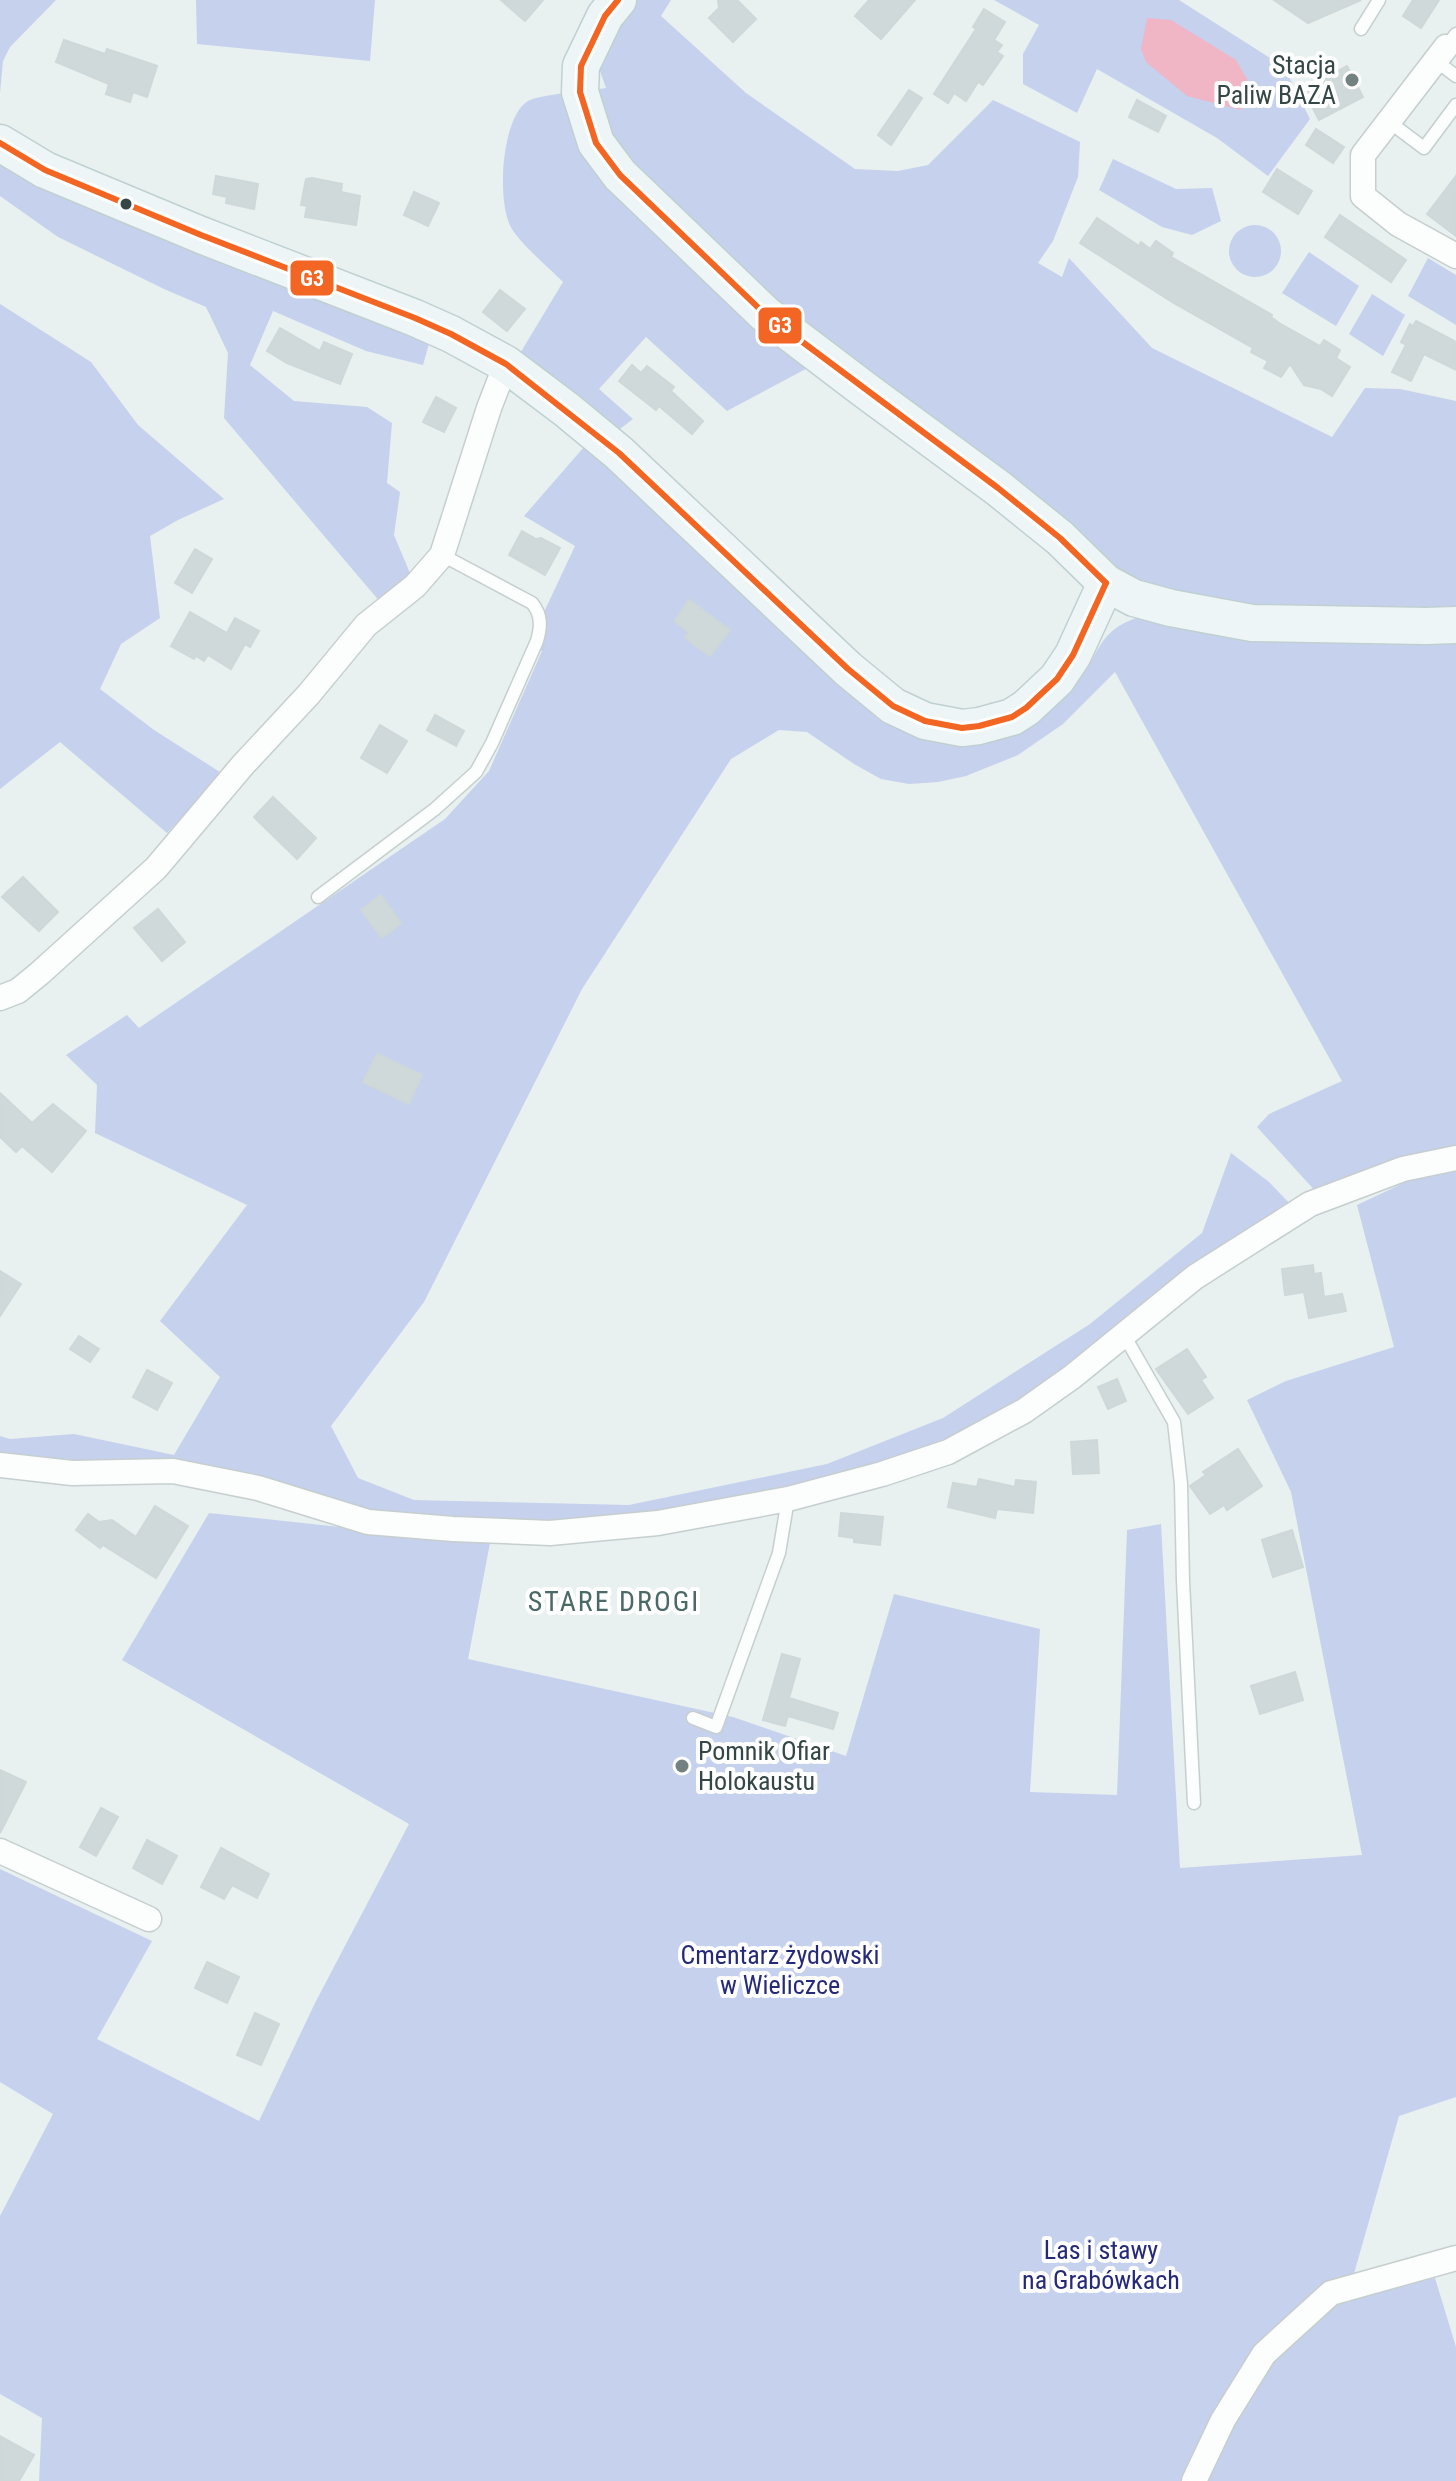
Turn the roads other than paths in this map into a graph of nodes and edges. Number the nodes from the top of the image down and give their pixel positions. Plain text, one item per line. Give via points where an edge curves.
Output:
1 (618, 0) edge
2 (1379, 0) edge
3 (1361, 29) dead end
4 (1446, 47) edge
5 (1456, 76) edge
6 (1456, 105) edge
7 (1388, 121) junction
8 (0, 143) edge
9 (1456, 256) edge
10 (506, 364) junction
11 (442, 555) junction
12 (1106, 583) junction
13 (1456, 625) edge
14 (318, 897) dead end
15 (0, 998) edge
16 (1456, 1158) edge
17 (1124, 1335) junction
18 (0, 1465) edge
19 (788, 1499) junction
20 (693, 1718) dead end
21 (1194, 1803) dead end
22 (0, 1851) edge
23 (149, 1919) dead end
24 (1456, 2258) edge
25 (1194, 2481) edge

1 - 12 street via 581,66 580,92 596,143 620,175 765,314 998,488
2 - 3 lane
4 - 5 lane
4 - 7 street
6 - 7 lane via 1424,148
7 - 9 street via 1363,155 1363,196 1398,224
8 - 10 street via 45,170 415,318
10 - 11 street
10 - 12 street via 619,453 848,669 893,706 925,721 979,726 1026,708 1073,655
11 - 14 lane via 532,603 541,627 537,641 476,772
11 - 15 street via 415,586 366,625 156,868 29,982
12 - 13 street via 1134,598 1252,623
16 - 17 street via 1403,1169 1310,1204 1195,1277
17 - 19 street via 1024,1411 948,1452
17 - 21 lane via 1174,1422
18 - 19 street via 72,1473 173,1471 258,1488 368,1522 453,1529 550,1533 658,1523
19 - 20 lane via 779,1553 716,1727
22 - 23 street
24 - 25 street via 1331,2293 1264,2354 1223,2420

